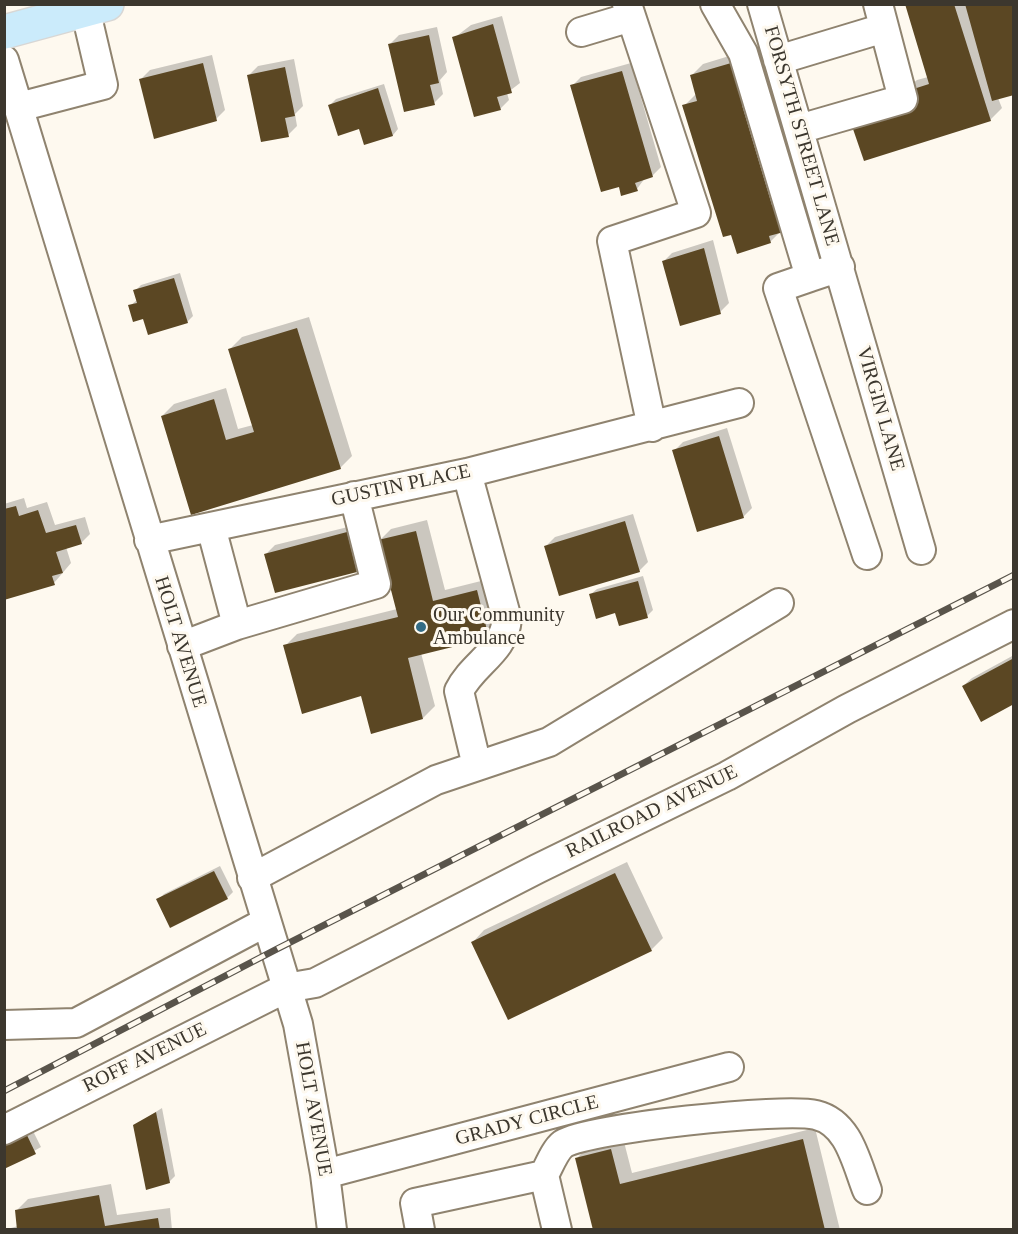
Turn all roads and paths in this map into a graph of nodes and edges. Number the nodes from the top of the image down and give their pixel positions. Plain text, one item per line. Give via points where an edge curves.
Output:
1 (715, 4) edge
2 (762, 4) edge
3 (92, 6) edge
4 (629, 11) edge
5 (881, 16) edge
6 (4, 32) edge
7 (582, 32) dead end
8 (4, 60) edge
9 (778, 60) junction
10 (18, 107) junction
11 (798, 129) junction
12 (840, 267) junction
13 (810, 277) junction
14 (739, 403) dead end
15 (652, 427) junction
16 (466, 473) junction
17 (354, 496) junction
18 (211, 527) junction
19 (149, 540) junction
20 (921, 550) dead end
21 (867, 555) dead end
22 (779, 603) dead end
23 (1014, 624) edge
24 (237, 625) junction
25 (182, 646) junction
26 (477, 766) junction
27 (252, 878) junction
28 (266, 922) junction
29 (286, 988) junction
30 (4, 1025) edge
31 (729, 1067) dead end
32 (4, 1130) edge
33 (325, 1174) junction
34 (544, 1175) junction
35 (867, 1190) dead end
36 (332, 1230) edge
37 (420, 1230) edge
38 (557, 1230) edge

1 - 13 street via 743,52
2 - 9 street, FORSYTH STREET LANE
3 - 6 main road
3 - 10 street via 104,85
4 - 7 street
4 - 15 street via 696,213 612,241
5 - 9 street
5 - 11 street via 903,99
8 - 10 street, HOLT AVENUE
9 - 11 street, FORSYTH STREET LANE
10 - 19 street, HOLT AVENUE
11 - 12 street, FORSYTH STREET LANE
12 - 13 street
12 - 20 street, VIRGIN LANE
13 - 21 street via 778,288
14 - 15 street, GUSTIN PLACE
15 - 16 street, GUSTIN PLACE
16 - 17 street, GUSTIN PLACE
16 - 26 street via 507,618 506,633 498,646 465,678 459,691
17 - 18 street, GUSTIN PLACE
17 - 24 street via 376,584
18 - 19 street, GUSTIN PLACE
18 - 24 street
19 - 25 street, HOLT AVENUE
22 - 26 street via 549,742
23 - 29 street, RAILROAD AVENUE via 847,709 727,776 537,868 315,983
24 - 25 street
25 - 27 street, HOLT AVENUE
26 - 27 street via 436,780
27 - 28 street, HOLT AVENUE
28 - 29 street, HOLT AVENUE
28 - 30 street via 76,1023
29 - 32 street, ROFF AVENUE
29 - 33 street, HOLT AVENUE via 298,1024
31 - 33 street, GRADY CIRCLE
33 - 36 street, HOLT AVENUE
34 - 35 street via 562,1145 598,1132 707,1119 816,1115 844,1132
34 - 37 street via 415,1203
34 - 38 street

